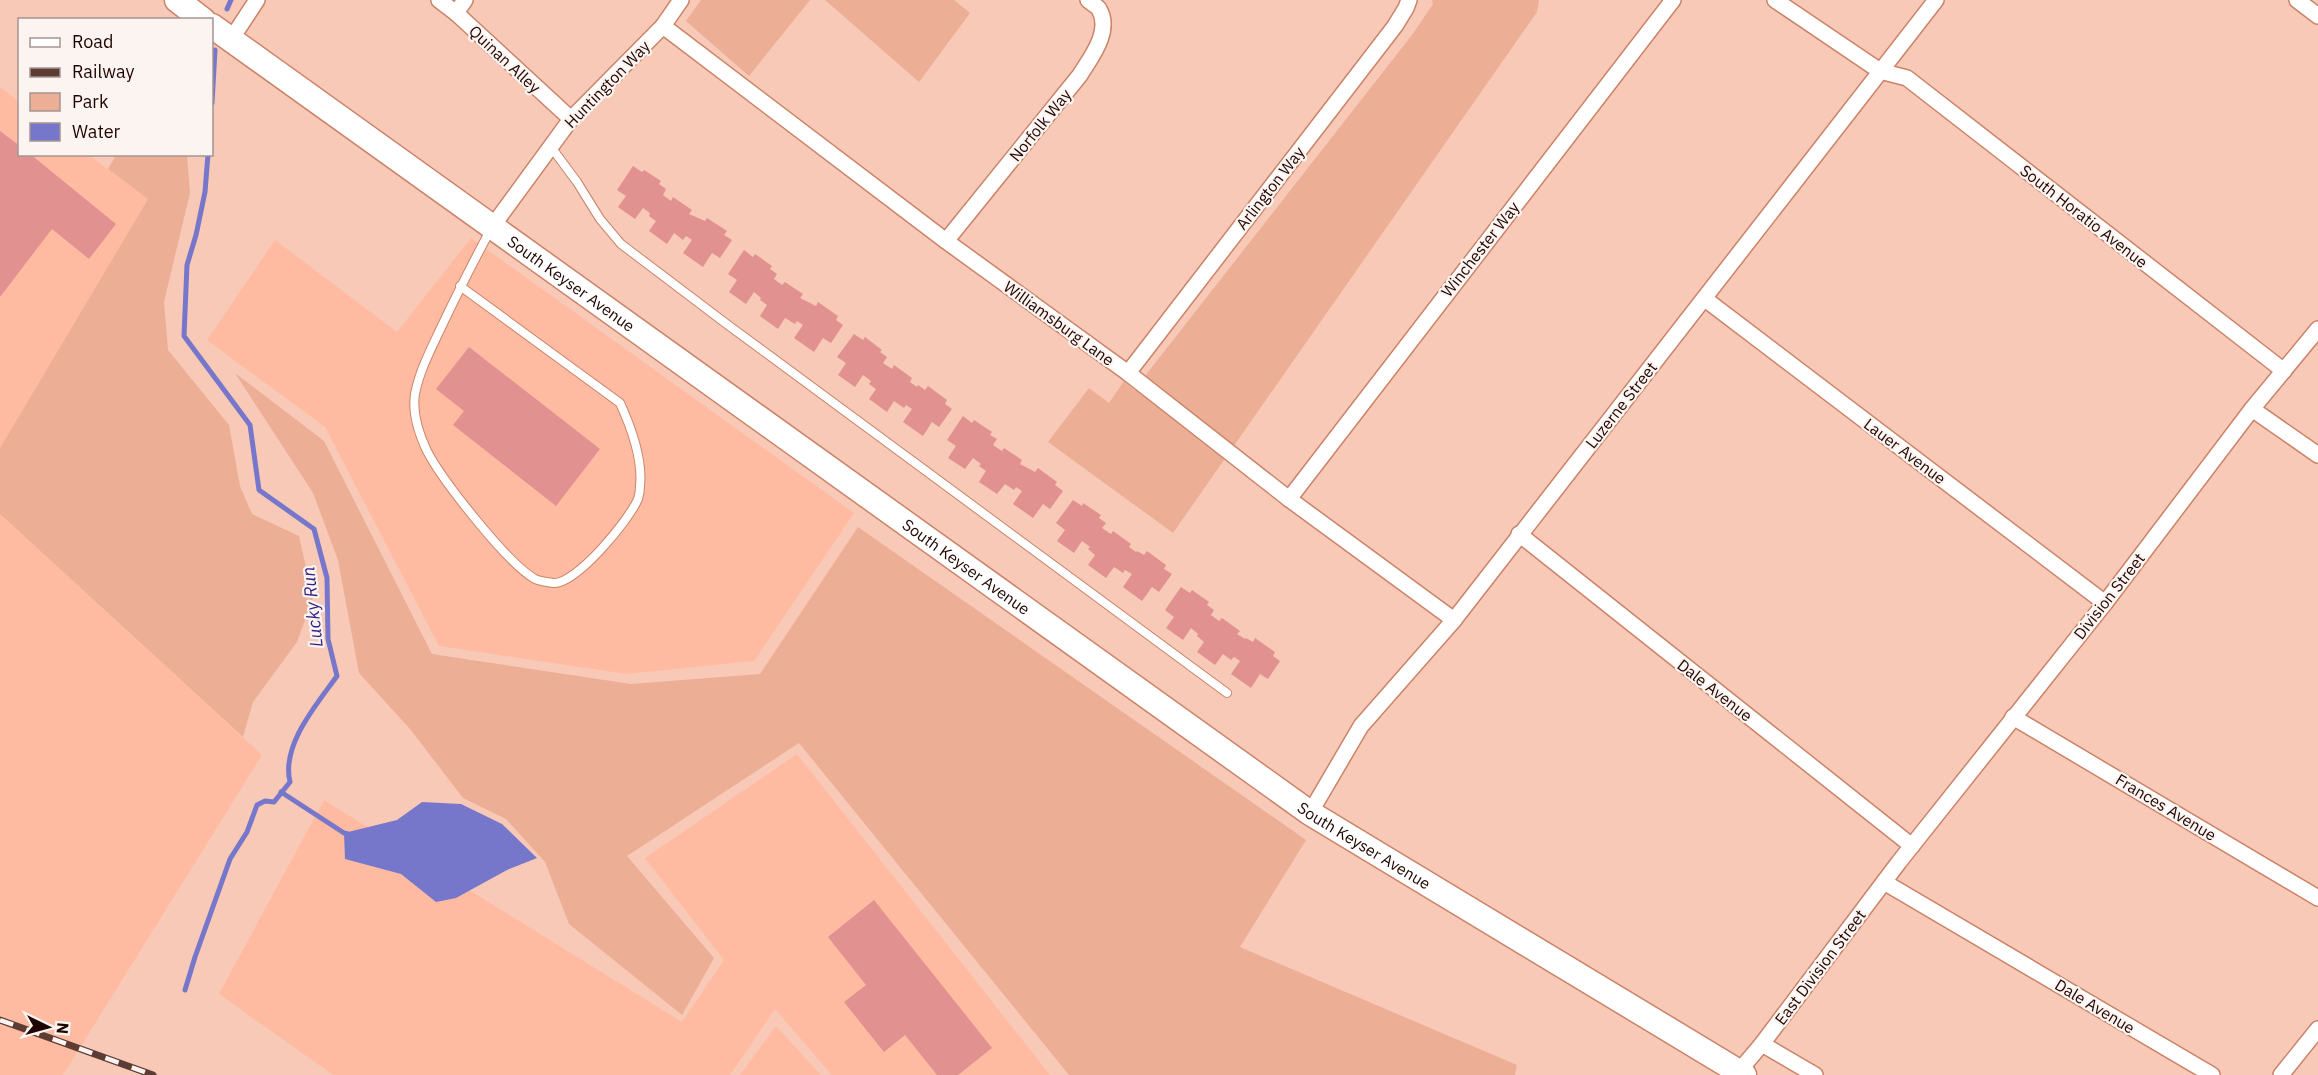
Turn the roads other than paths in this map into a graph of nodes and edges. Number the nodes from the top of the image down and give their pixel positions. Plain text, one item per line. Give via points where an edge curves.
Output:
1 (177, 0) edge
2 (256, 0) edge
3 (439, 0) edge
4 (465, 0) edge
5 (681, 0) edge
6 (1088, 0) edge
7 (1409, 0) edge
8 (1672, 0) edge
9 (1775, 0) edge
10 (1936, 0) edge
11 (2297, 0) edge
12 (456, 13) junction
13 (2318, 16) edge
14 (200, 18) edge
15 (663, 26) junction
16 (221, 33) edge
17 (1880, 71) junction
18 (571, 119) junction
19 (551, 147) junction
20 (492, 228) junction
21 (946, 241) junction
22 (460, 286) junction
23 (1705, 299) junction
24 (2318, 329) edge
25 (2284, 371) junction
26 (1128, 373) junction
27 (2252, 409) junction
28 (2318, 455) edge
29 (1288, 499) junction
30 (1519, 534) junction
31 (2105, 603) junction
32 (1454, 620) junction
33 (1227, 693) dead end
34 (2013, 717) junction
35 (1310, 813) junction
36 (1912, 846) junction
37 (1899, 862) joint
38 (1884, 882) junction
39 (2318, 898) edge
40 (2318, 1029) edge
41 (1762, 1044) junction
42 (1741, 1073) edge
43 (1815, 1075) edge
44 (2212, 1075) edge
45 (2281, 1075) edge

1 - 14 main road
2 - 16 street
3 - 12 street, Quinan Alley
4 - 12 street
5 - 15 street, Huntington Way
6 - 21 street, Norfolk Way via 1099,9 1103,26 1098,46 1080,75
7 - 26 street, Arlington Way via 1395,26
8 - 29 street, Winchester Way
9 - 17 street, South Horatio Avenue
10 - 17 street, Luzerne Street
11 - 13 street
12 - 18 street, Quinan Alley
15 - 18 street, Huntington Way
15 - 21 street, Williamsburg Lane
16 - 20 main road, South Keyser Avenue
17 - 23 street, Luzerne Street
17 - 25 street, South Horatio Avenue via 1907,78
18 - 19 street, Huntington Way
19 - 20 street, Huntington Way
19 - 33 lane via 621,243
20 - 22 lane
20 - 35 main road, South Keyser Avenue
21 - 26 street, Williamsburg Lane
22 - 22 lane via 415,395 416,421 428,452 501,549 536,579 556,583 569,578 601,552 638,499 639,469 630,426 620,403
23 - 30 street, Luzerne Street
23 - 31 street, Lauer Avenue
24 - 25 street, Division Street
25 - 27 street, Division Street
26 - 29 street, Williamsburg Lane
27 - 28 street
27 - 31 street, Division Street
29 - 32 street, Williamsburg Lane
30 - 32 street, Luzerne Street
30 - 36 street, Dale Avenue
31 - 34 street, Division Street
32 - 35 street, Luzerne Street via 1361,726
34 - 36 street, Division Street
34 - 39 street, Frances Avenue
35 - 42 main road, South Keyser Avenue
36 - 37 street, Division Street
37 - 38 street, East Division Street
38 - 41 street, East Division Street
38 - 44 street, Dale Avenue
40 - 45 street
41 - 42 street, East Division Street
41 - 43 street

